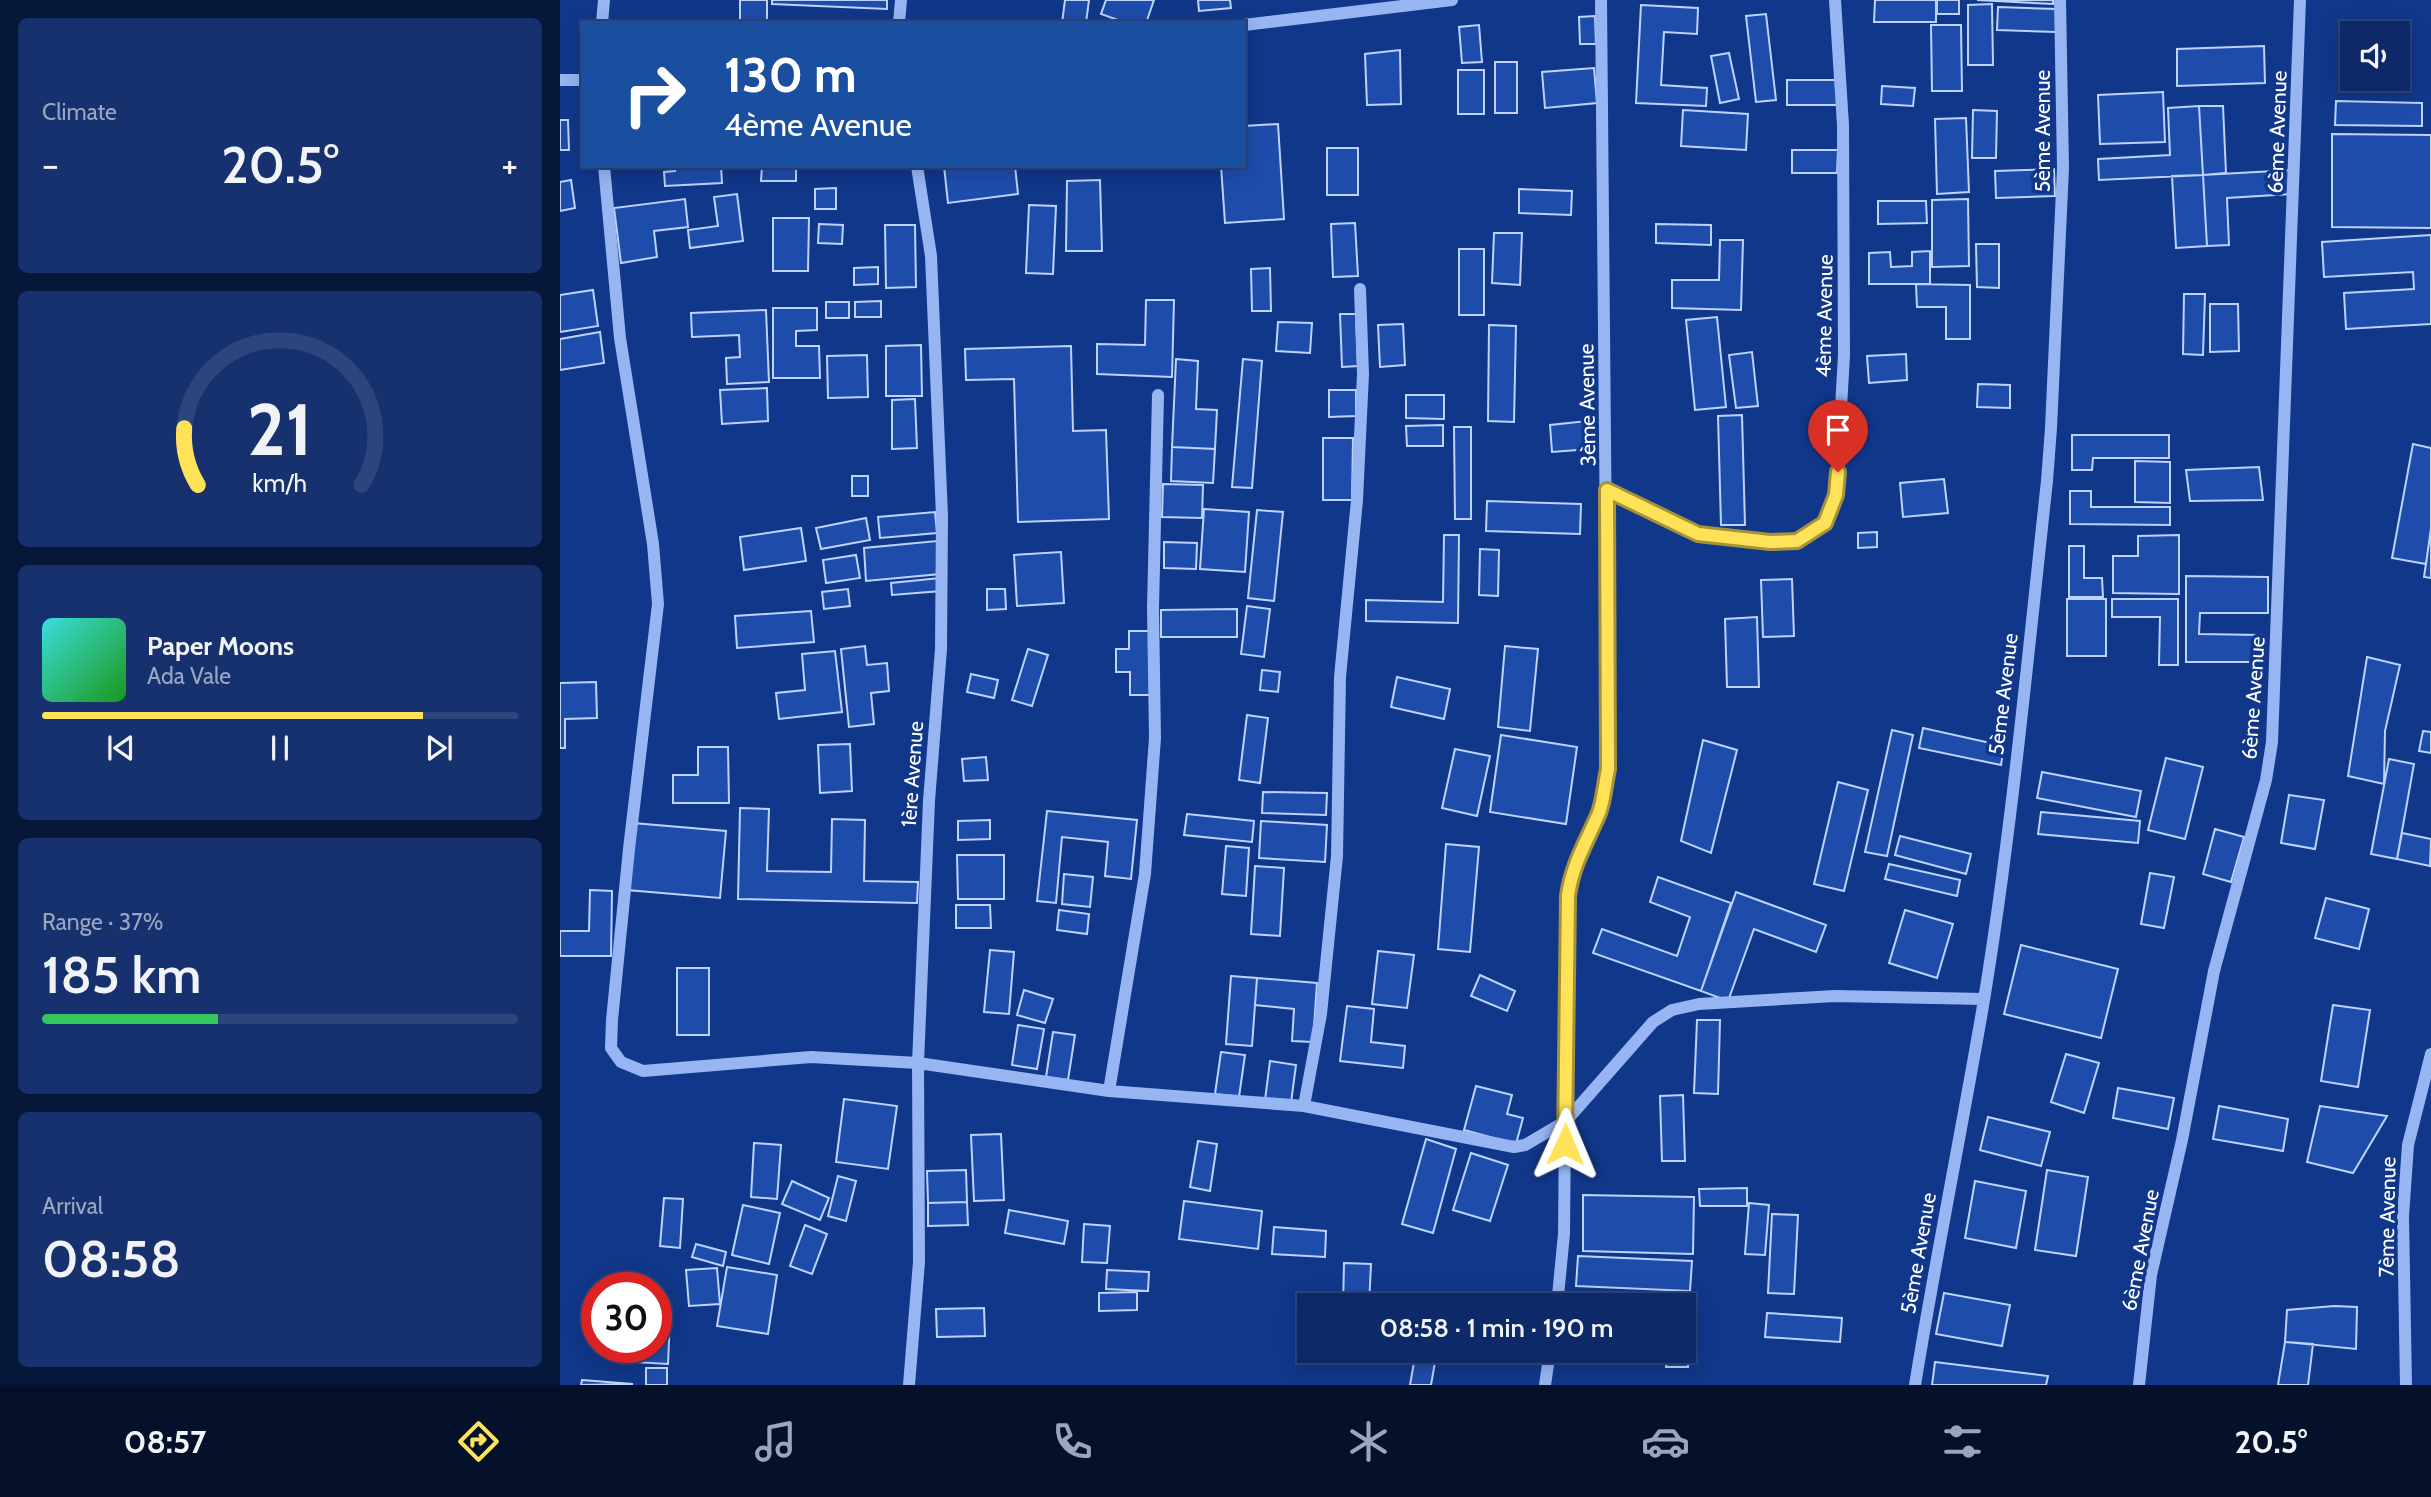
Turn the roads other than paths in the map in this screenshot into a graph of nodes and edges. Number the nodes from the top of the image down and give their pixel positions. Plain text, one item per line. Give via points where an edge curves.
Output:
1 (604, 0) edge
2 (901, 0) edge
3 (1452, 0) edge
4 (1601, 0) edge
5 (1835, 0) edge
6 (2060, 0) edge
7 (2300, 0) edge
8 (602, 21) edge
9 (899, 21) edge
10 (1246, 25) edge
11 (560, 80) edge
12 (581, 80) edge
13 (604, 168) edge
14 (917, 168) edge
15 (1360, 289) dead end
16 (1158, 395) dead end
17 (1607, 490) junction
18 (1984, 999) junction
19 (2431, 1054) edge
20 (918, 1063) junction
21 (1109, 1091) junction
22 (1304, 1106) junction
23 (1566, 1121) junction
24 (1558, 1293) edge
25 (1548, 1363) edge
26 (909, 1385) edge
27 (1545, 1385) edge
28 (1916, 1385) edge
29 (2139, 1385) edge
30 (2406, 1385) edge

1 - 8 street
2 - 9 street
3 - 10 street
4 - 17 street, 3ème Avenue
5 - 17 street, 4ème Avenue via 1843,125 1844,355 1836,495 1825,523 1797,541 1698,534
6 - 18 street, 5ème Avenue via 2063,168 2051,428
7 - 29 street, 6ème Avenue via 2272,742 2266,780 2214,971 2151,1275
11 - 12 street
13 - 20 street via 620,338 653,544 658,604 611,1048 621,1062 643,1071 811,1057
14 - 20 street, 1ère Avenue via 931,256 942,516 941,649 929,801
15 - 22 street via 1363,374 1357,500 1340,677 1337,856 1321,1014
16 - 21 street via 1155,738 1144,874
17 - 23 street, 3ème Avenue via 1608,769 1600,810 1570,881
18 - 23 street via 1835,996 1699,1004 1672,1010 1653,1022
18 - 28 street, 5ème Avenue
19 - 30 street, 7ème Avenue via 2408,1145 2403,1216
20 - 21 street
20 - 26 street, 1ère Avenue via 919,1262
21 - 22 street
22 - 23 street via 1514,1147
23 - 24 street, 3ème Avenue
25 - 27 street

